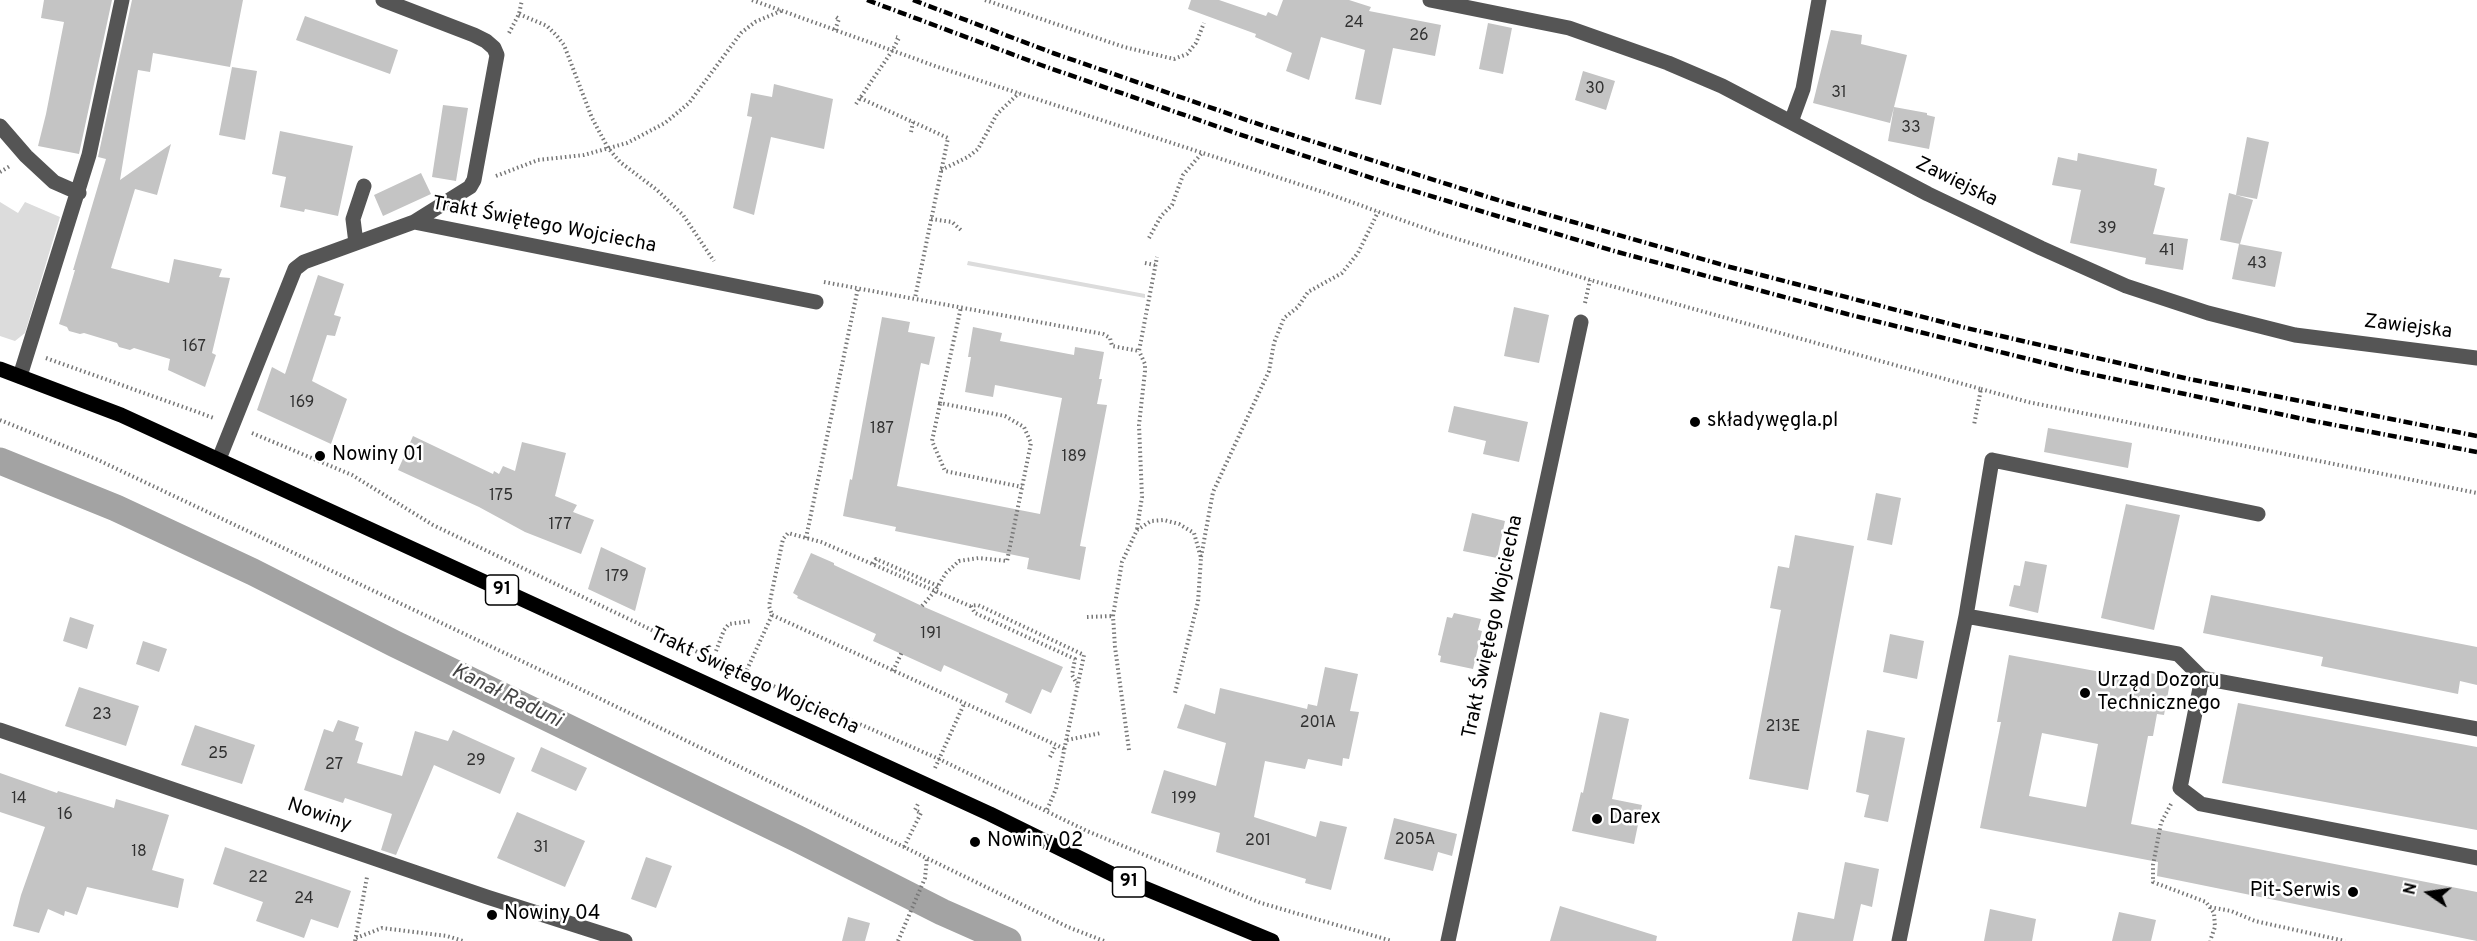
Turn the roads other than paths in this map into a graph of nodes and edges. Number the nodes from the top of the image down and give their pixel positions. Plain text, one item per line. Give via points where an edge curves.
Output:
1 (122, 0) edge
2 (383, 0) edge
3 (1430, 0) edge
4 (1819, 0) edge
5 (1791, 122) junction
6 (0, 126) edge
7 (364, 186) dead end
8 (79, 193) junction
9 (414, 222) junction
10 (356, 243) junction
11 (816, 302) dead end
12 (1581, 322) dead end
13 (2477, 358) edge
14 (0, 369) edge
15 (20, 376) junction
16 (219, 459) junction
17 (2258, 514) dead end
18 (1966, 616) junction
19 (2202, 678) junction
20 (2477, 729) edge
21 (0, 730) edge
22 (2477, 858) edge
23 (625, 941) edge
24 (1272, 941) edge
25 (1448, 941) edge
26 (1899, 941) edge

1 - 8 street
2 - 9 street via 474,35 494,48 496,55 477,173 470,187
3 - 5 street, Zawiejska via 1569,27 1617,43 1722,86
4 - 5 street via 1803,88
5 - 13 street, Zawiejska via 1928,194 2126,286 2208,313 2295,335
6 - 8 street via 54,182
7 - 10 street via 353,219
8 - 15 street
9 - 10 street, Trakt Świętego Wojciecha
9 - 11 street, Trakt Świętego Wojciecha
10 - 16 street, Trakt Świętego Wojciecha via 295,269
12 - 25 street, Trakt Świętego Wojciecha
14 - 15 main road, Trakt Świętego Wojciecha / 91
15 - 16 main road, Trakt Świętego Wojciecha / 91
16 - 24 main road, Trakt Świętego Wojciecha / 91 via 990,814 1120,878
17 - 18 street via 1992,460
18 - 19 street via 2178,654
18 - 26 street
19 - 20 street
19 - 22 street via 2180,788 2201,804
21 - 23 street, Nowiny

